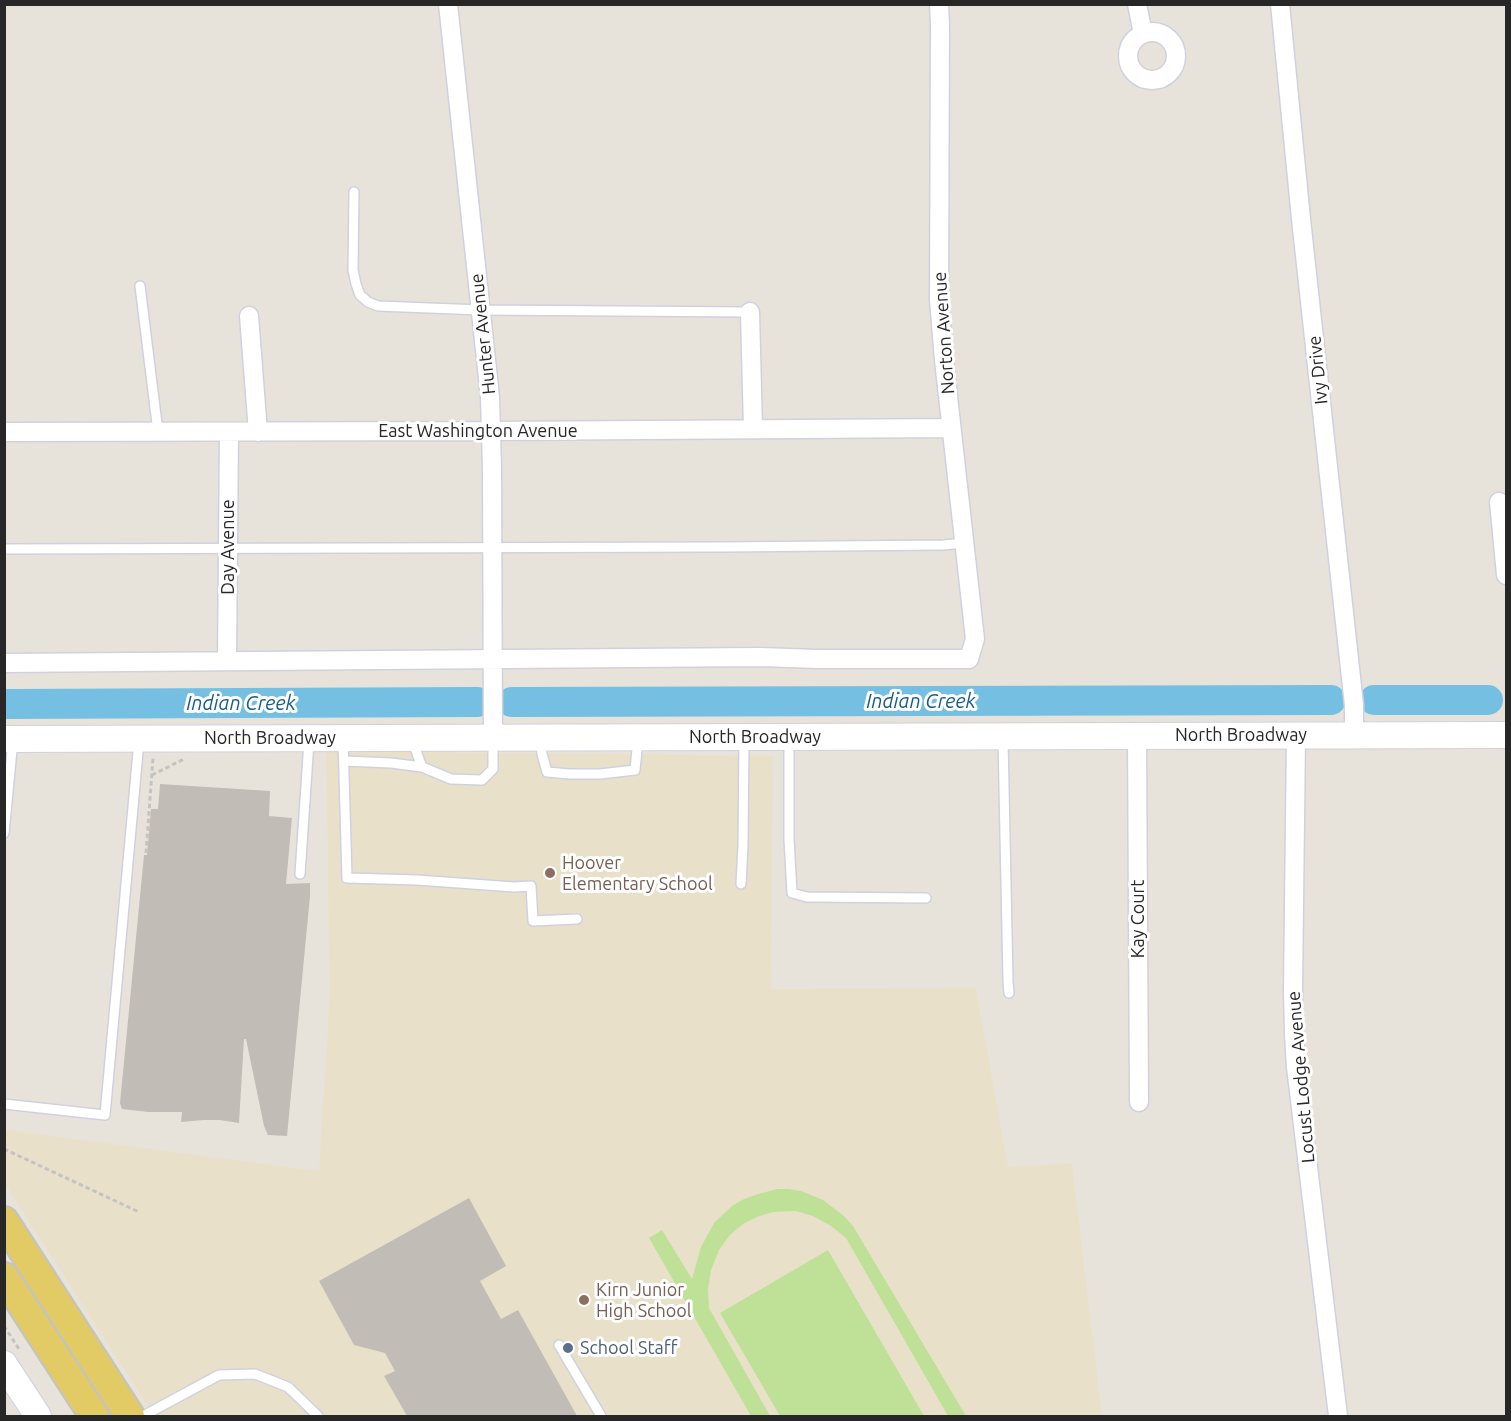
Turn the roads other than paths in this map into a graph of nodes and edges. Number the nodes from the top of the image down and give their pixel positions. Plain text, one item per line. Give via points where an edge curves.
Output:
1 (448, 4) edge
2 (939, 4) edge
3 (1137, 4) edge
4 (1280, 4) edge
5 (1143, 34) dead end
6 (354, 192) dead end
7 (140, 286) dead end
8 (481, 310) junction
9 (750, 312) joint
10 (249, 316) dead end
11 (951, 428) junction
12 (753, 429) junction
13 (491, 431) junction
14 (4, 432) edge
15 (158, 432) junction
16 (229, 432) junction
17 (258, 432) junction
18 (1499, 502) dead end
19 (964, 543) junction
20 (493, 547) junction
21 (228, 548) junction
22 (4, 549) edge
23 (1506, 575) edge
24 (492, 658) junction
25 (227, 661) junction
26 (4, 663) edge
27 (1296, 735) junction
28 (1354, 735) junction
29 (1506, 735) edge
30 (1004, 736) junction
31 (1137, 736) junction
32 (638, 737) junction
33 (744, 737) junction
34 (789, 737) junction
35 (309, 738) junction
36 (412, 738) junction
37 (493, 738) junction
38 (540, 738) junction
39 (9, 739) edge
40 (146, 748) junction
41 (343, 749) junction
42 (422, 767) junction
43 (4, 833) edge
44 (300, 874) dead end
45 (741, 884) dead end
46 (926, 898) dead end
47 (577, 919) dead end
48 (1010, 993) dead end
49 (1139, 1102) dead end
50 (4, 1104) edge
51 (4, 1221) edge
52 (4, 1277) edge
53 (559, 1345) dead end
54 (4, 1364) edge
55 (38, 1416) edge
56 (94, 1416) edge
57 (130, 1416) edge
58 (143, 1416) edge
59 (318, 1416) edge
60 (601, 1416) edge
61 (1338, 1416) edge

1 - 8 street, Hunter Avenue
2 - 11 street, Norton Avenue via 939,300
3 - 5 street
4 - 28 street, Ivy Drive via 1354,705
6 - 8 lane via 353,270 360,295 378,306
7 - 15 lane
8 - 9 lane
8 - 13 street, Hunter Avenue
9 - 12 street
10 - 17 street
11 - 12 street, East Washington Avenue
11 - 19 street, Norton Avenue
12 - 13 street, East Washington Avenue
13 - 17 street, East Washington Avenue
13 - 20 street, Hunter Avenue
14 - 15 street, East Washington Avenue
15 - 16 street, East Washington Avenue
16 - 17 street, East Washington Avenue
16 - 21 street, Day Avenue
18 - 23 street
19 - 20 lane
19 - 24 street, Norton Avenue via 975,639 969,659
20 - 21 lane
20 - 24 street, Hunter Avenue
21 - 22 lane
21 - 25 street, Day Avenue
24 - 25 street
24 - 37 street, Hunter Avenue
25 - 26 street
27 - 28 main road, North Broadway
27 - 31 main road, North Broadway
27 - 61 street, Locust Lodge Avenue via 1294,1035
28 - 29 main road, North Broadway
30 - 31 main road, North Broadway
30 - 34 main road, North Broadway
30 - 48 lane
31 - 49 street, Kay Court
32 - 33 main road, North Broadway
32 - 38 main road, North Broadway
32 - 38 lane via 635,770 600,774 547,772
33 - 34 main road, North Broadway
33 - 45 lane
34 - 46 lane via 792,893 807,897
35 - 40 main road, North Broadway
35 - 41 main road, North Broadway
35 - 44 lane
36 - 37 main road, North Broadway
36 - 41 main road, North Broadway
36 - 42 lane
37 - 38 main road, North Broadway
37 - 42 lane via 493,769 482,780 451,779
39 - 40 main road, North Broadway
39 - 43 lane
40 - 50 lane via 105,1115
41 - 42 lane
41 - 47 lane via 347,878 531,886 533,921
51 - 57 main road
52 - 56 main road
53 - 60 lane
54 - 55 main road
58 - 59 lane via 219,1375 255,1374 288,1387

